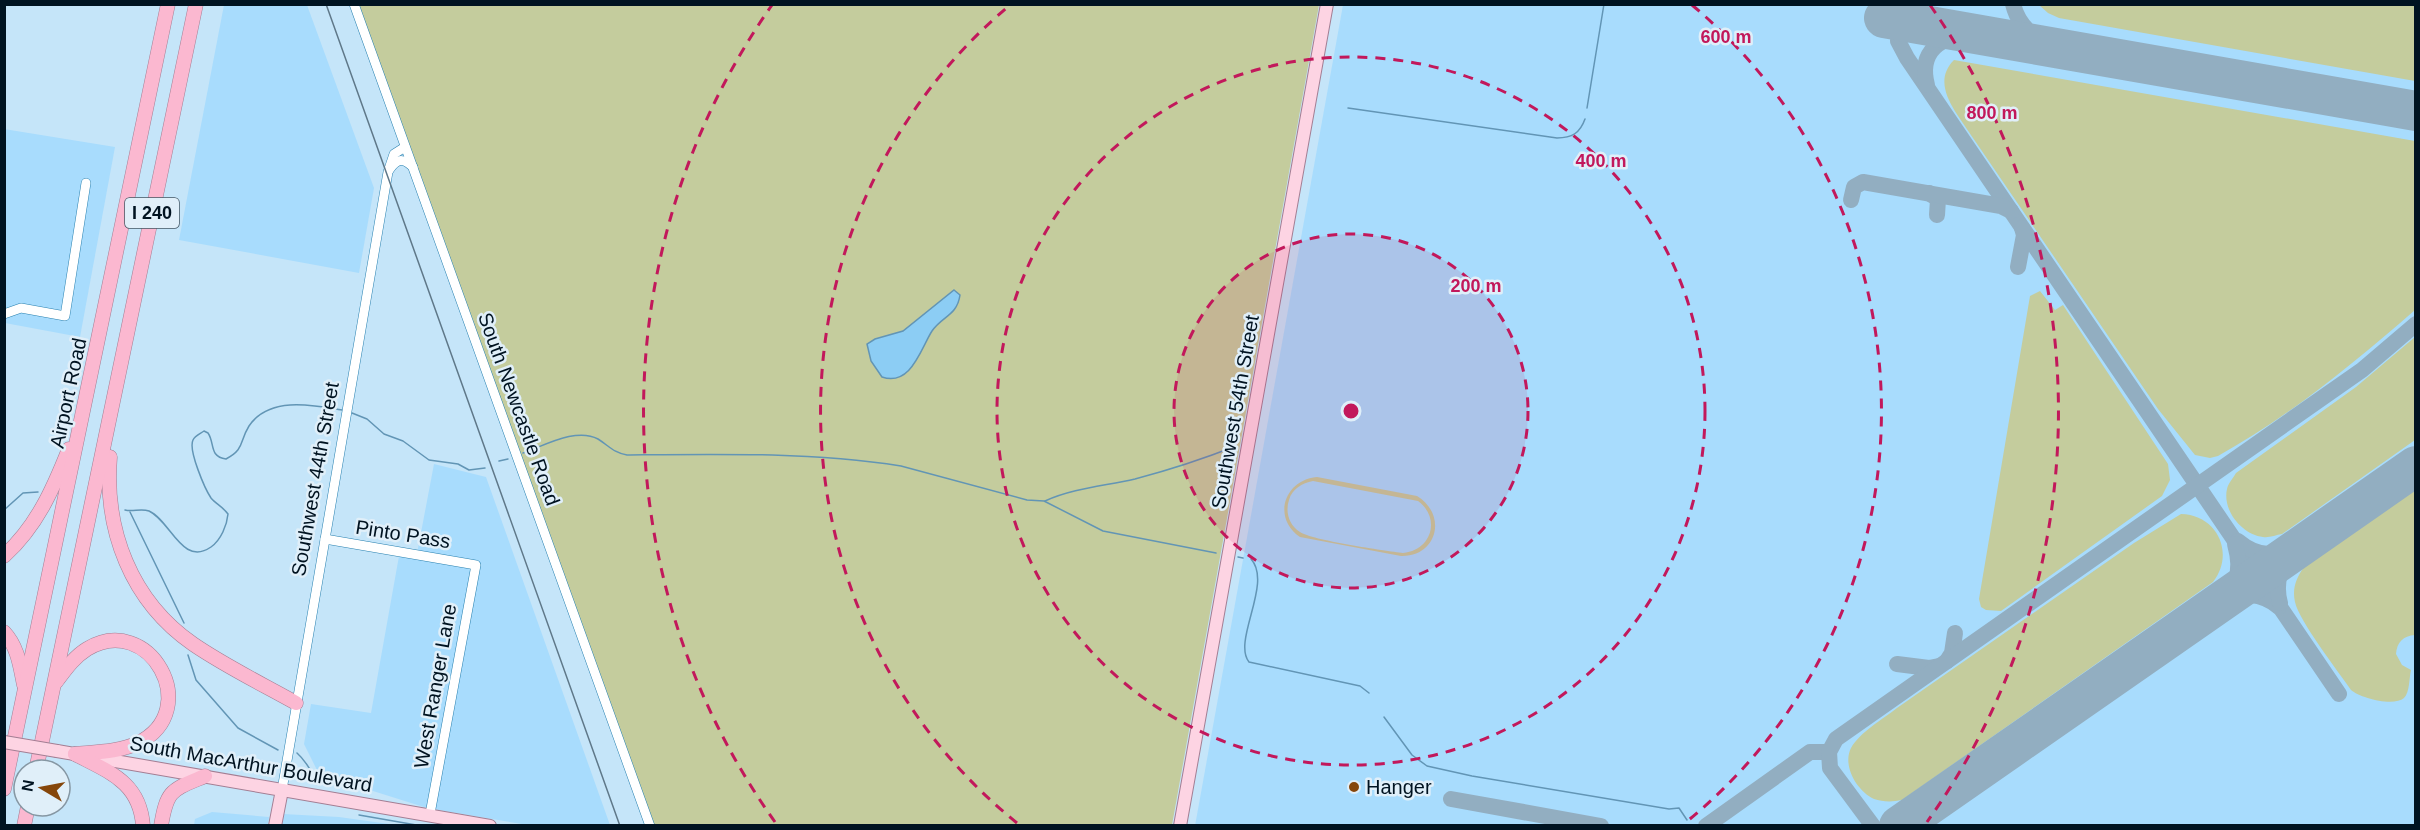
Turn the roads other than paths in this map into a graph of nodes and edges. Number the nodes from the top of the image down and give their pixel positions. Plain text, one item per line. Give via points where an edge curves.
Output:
1 (168, 4) edge
2 (196, 4) edge
3 (354, 4) edge
4 (1327, 4) edge
5 (405, 147) junction
6 (412, 167) junction
7 (388, 172) junction
8 (86, 183) dead end
9 (4, 314) edge
10 (84, 411) junction
11 (110, 422) junction
12 (325, 539) junction
13 (4, 556) edge
14 (476, 565) joint
15 (4, 632) edge
16 (53, 686) junction
17 (25, 690) junction
18 (296, 703) junction
19 (4, 742) edge
20 (75, 754) junction
21 (38, 758) edge
22 (205, 777) junction
23 (4, 789) edge
24 (282, 790) junction
25 (430, 814) junction
26 (143, 825) edge
27 (161, 825) edge
28 (275, 825) edge
29 (490, 825) edge
30 (650, 825) edge
31 (1180, 825) edge

1 - 10 highway, Airport Road / I 240
2 - 11 highway, I 240
3 - 5 street, South Newcastle Road
4 - 31 main road, Southwest 54th Street
5 - 6 street, South Newcastle Road
5 - 7 street, Southwest 44th Street via 394,154
6 - 7 street via 405,160 398,160
6 - 30 street, South Newcastle Road
7 - 12 street, Southwest 44th Street
8 - 9 street via 65,316 21,308
10 - 13 highway via 44,507
10 - 17 highway, Airport Road / I 240
11 - 16 highway, I 240
11 - 18 highway via 108,491 114,528 125,562 142,593 193,644
12 - 14 street, Pinto Pass
12 - 18 street, Southwest 44th Street
14 - 25 street, West Ranger Lane
15 - 17 highway via 18,655
16 - 20 highway via 78,655 96,644 112,641 131,644 149,653 167,680 166,710 149,736 118,750
16 - 21 highway, I 240
17 - 23 highway, Airport Road / I 240
18 - 24 street, Southwest 44th Street
19 - 20 main road, South MacArthur Boulevard, bridge
20 - 22 main road, South MacArthur Boulevard
20 - 26 highway via 124,781 136,798
22 - 24 main road, South MacArthur Boulevard
22 - 27 highway via 173,791 166,801
24 - 25 main road, South MacArthur Boulevard
24 - 28 main road, Southwest 44th Street
25 - 29 main road, South MacArthur Boulevard

